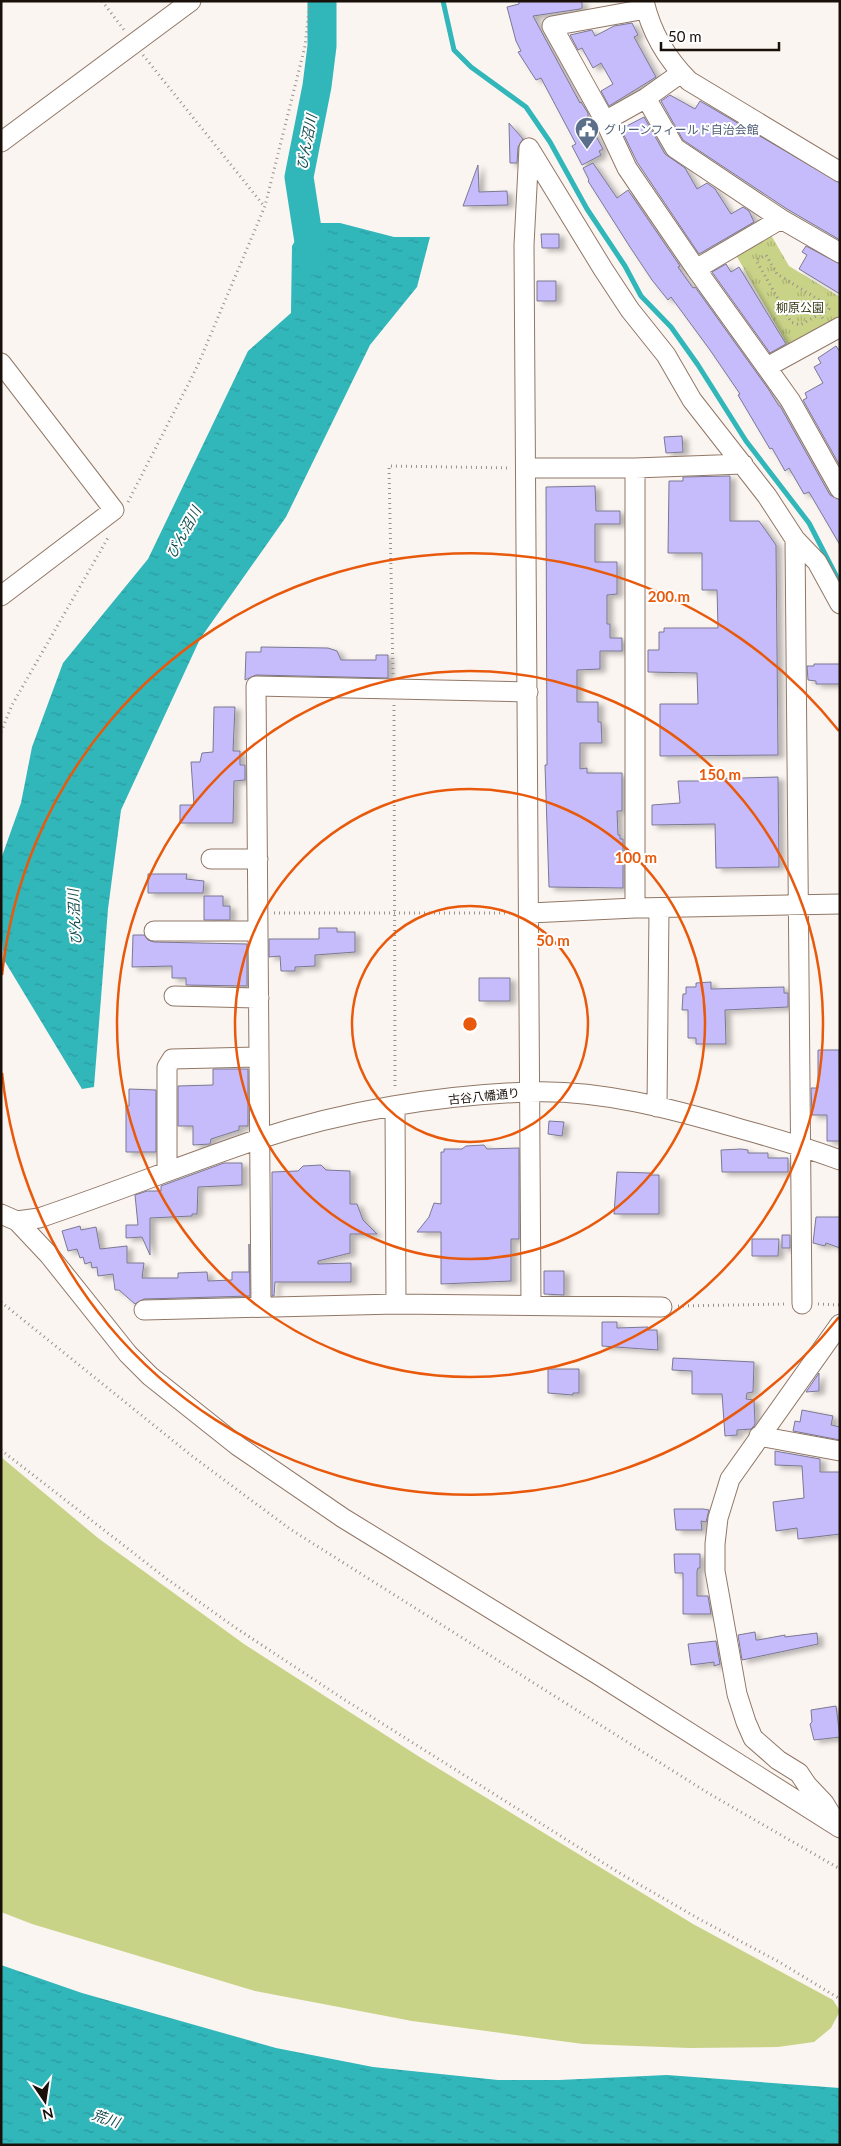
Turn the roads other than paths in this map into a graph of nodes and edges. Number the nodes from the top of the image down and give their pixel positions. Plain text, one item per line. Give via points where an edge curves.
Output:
1 (191, 1) edge
2 (645, 5) edge
3 (681, 73) junction
4 (646, 98) junction
5 (605, 121) junction
6 (1, 142) edge
7 (840, 172) edge
8 (781, 219) junction
9 (840, 253) edge
10 (696, 269) junction
11 (837, 330) edge
12 (1, 363) edge
13 (767, 368) junction
14 (742, 464) junction
15 (526, 468) junction
16 (635, 468) junction
17 (840, 489) edge
18 (794, 539) junction
19 (1, 596) edge
20 (840, 604) edge
21 (528, 692) junction
22 (211, 859) dead end
23 (258, 859) junction
24 (798, 904) junction
25 (840, 904) edge
26 (635, 908) junction
27 (659, 909) junction
28 (530, 913) junction
29 (258, 922) junction
30 (154, 931) dead end
31 (174, 996) dead end
32 (259, 998) junction
33 (259, 1058) junction
34 (530, 1092) junction
35 (395, 1107) junction
36 (657, 1107) junction
37 (260, 1139) junction
38 (800, 1146) junction
39 (840, 1160) edge
40 (167, 1172) junction
41 (9, 1218) edge
42 (396, 1304) junction
43 (802, 1304) road end
44 (531, 1305) junction
45 (261, 1306) junction
46 (662, 1307) road end
47 (144, 1310) dead end
48 (840, 1324) edge
49 (759, 1436) junction
50 (840, 1451) edge
51 (839, 1827) edge

1 - 6 street
2 - 3 street via 660,45
2 - 5 street via 552,26
3 - 4 street
3 - 7 street via 689,81
4 - 5 street
4 - 8 street via 675,148
5 - 10 street via 627,168
8 - 9 street
8 - 10 street
10 - 13 street
11 - 13 street
12 - 19 street via 114,510
13 - 17 street via 790,400
14 - 15 street via 692,400 666,356 608,278 529,148 524,244
14 - 16 street
14 - 18 street
15 - 16 street
15 - 21 street
16 - 26 street
18 - 20 street via 817,562
18 - 24 street
21 - 23 street via 256,686
21 - 28 street
22 - 23 street
23 - 29 street
24 - 25 street
24 - 27 street
24 - 38 street
26 - 27 street
26 - 28 street
27 - 36 street
28 - 34 street
29 - 30 street
29 - 32 street
31 - 32 street
32 - 33 street
33 - 37 street
33 - 40 street via 172,1060 167,1067
34 - 35 street, 古谷八幡通り
34 - 36 street, 古谷八幡通り via 573,1094
34 - 44 street
35 - 37 street, 古谷八幡通り
35 - 42 street
36 - 38 street, 古谷八幡通り
37 - 40 street, 古谷八幡通り
37 - 45 street
38 - 39 street, 古谷八幡通り
38 - 43 street
40 - 41 street, 古谷八幡通り via 40,1218
41 - 51 street via 49,1255 128,1354 150,1376 238,1446 343,1518
42 - 44 street
42 - 45 street
44 - 46 street
45 - 47 street
48 - 49 street
49 - 50 street
49 - 51 street via 730,1479 718,1518 715,1544 715,1571 737,1694 753,1738 799,1773

